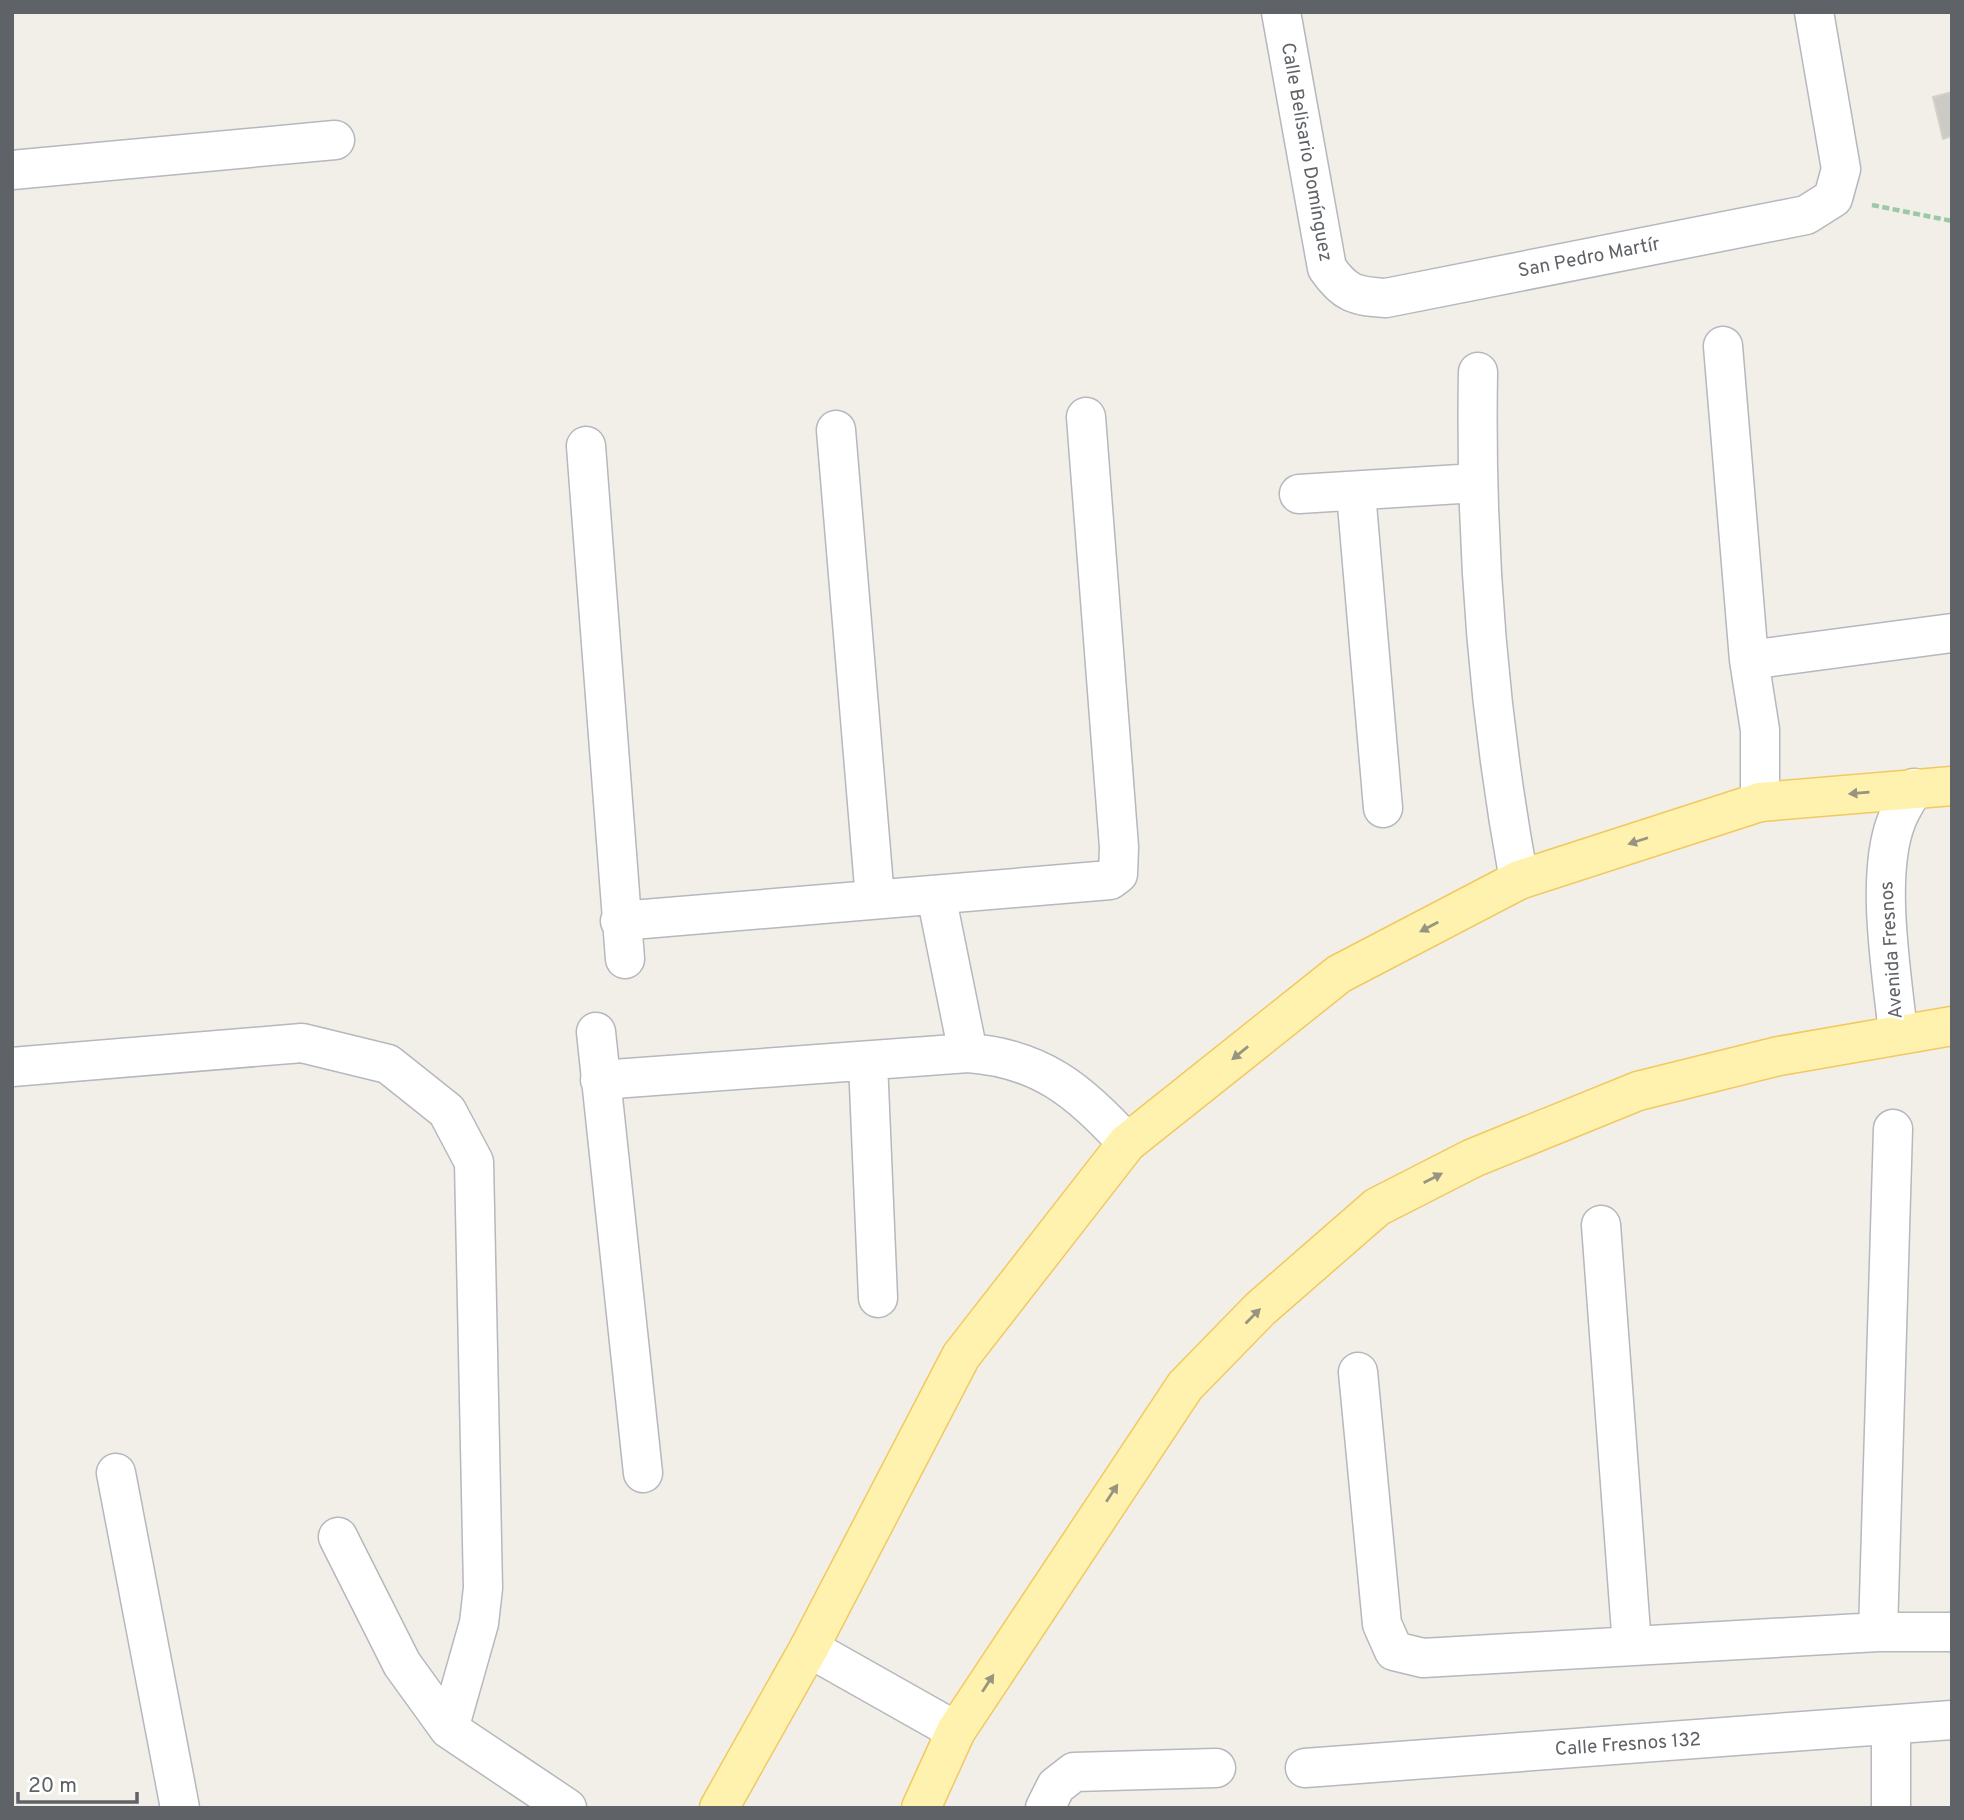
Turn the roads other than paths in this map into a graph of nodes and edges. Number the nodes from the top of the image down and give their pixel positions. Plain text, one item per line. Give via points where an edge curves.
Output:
1 (1281, 12) edge
2 (1814, 12) edge
3 (335, 140) dead end
4 (12, 170) edge
5 (1341, 288) joint
6 (1723, 346) dead end
7 (1478, 372) dead end
8 (1086, 417) dead end
9 (836, 430) dead end
10 (586, 446) dead end
11 (1476, 483) junction
12 (1356, 493) junction
13 (1299, 495) dead end
14 (1952, 632) edge
15 (1749, 660) junction
16 (1952, 786) edge
17 (1914, 788) junction
18 (1760, 802) junction
19 (1383, 808) dead end
20 (1520, 880) junction
21 (936, 895) junction
22 (875, 899) junction
23 (620, 921) junction
24 (625, 960) dead end
25 (1952, 1026) edge
26 (596, 1032) dead end
27 (1898, 1033) junction
28 (968, 1053) junction
29 (868, 1062) junction
30 (12, 1067) edge
31 (600, 1080) junction
32 (1893, 1129) dead end
33 (1127, 1143) junction
34 (1601, 1225) dead end
35 (878, 1298) dead end
36 (1358, 1372) dead end
37 (116, 1473) dead end
38 (643, 1473) dead end
39 (338, 1537) dead end
40 (1878, 1632) junction
41 (1952, 1632) edge
42 (1632, 1646) junction
43 (809, 1648) junction
44 (1952, 1720) edge
45 (1891, 1726) junction
46 (449, 1729) junction
47 (957, 1731) junction
48 (1216, 1768) dead end
49 (1304, 1768) dead end
50 (180, 1808) edge
51 (567, 1808) edge
52 (719, 1808) edge
53 (921, 1808) edge
54 (1045, 1808) edge
55 (1891, 1808) edge

1 - 5 street, Calle Belisario Domínguez via 1320,246 1327,268
2 - 5 street, San Pedro Martír via 1841,169 1833,198 1806,215 1385,298
3 - 4 street
6 - 15 street
7 - 11 street
8 - 21 street via 1118,874 1110,880
9 - 22 street
10 - 23 street
11 - 12 street
11 - 20 street via 1501,782
12 - 13 street
12 - 19 street
14 - 15 street
15 - 18 street via 1760,730
16 - 17 main road
17 -> 18 main road
17 - 27 street, Avenida Fresnos via 1895,822 1887,870
18 -> 20 main road
20 -> 33 main road via 1339,974
21 - 22 street
21 - 28 street
22 - 23 street
23 - 24 street
25 - 27 main road
26 - 31 street
47 -> 27 main road via 1185,1386 1260,1309 1377,1207 1473,1158 1637,1091
28 - 29 street
28 - 33 street via 998,1055 1030,1065 1090,1102
29 - 31 street
29 - 35 street
30 - 46 street via 302,1043 388,1064 447,1111 474,1162 483,1588 479,1623
31 - 38 street
32 - 40 street
33 - 43 main road via 961,1356
34 - 42 street
36 - 42 street via 1382,1624 1394,1651 1423,1658
37 - 50 street
39 - 46 street via 402,1664
40 - 41 street
40 - 42 street
43 - 47 street
43 - 52 main road
44 - 45 street, Calle Fresnos 132
45 - 49 street, Calle Fresnos 132
45 - 55 street
46 - 51 street
47 - 53 main road
48 - 54 street via 1074,1772 1056,1786

